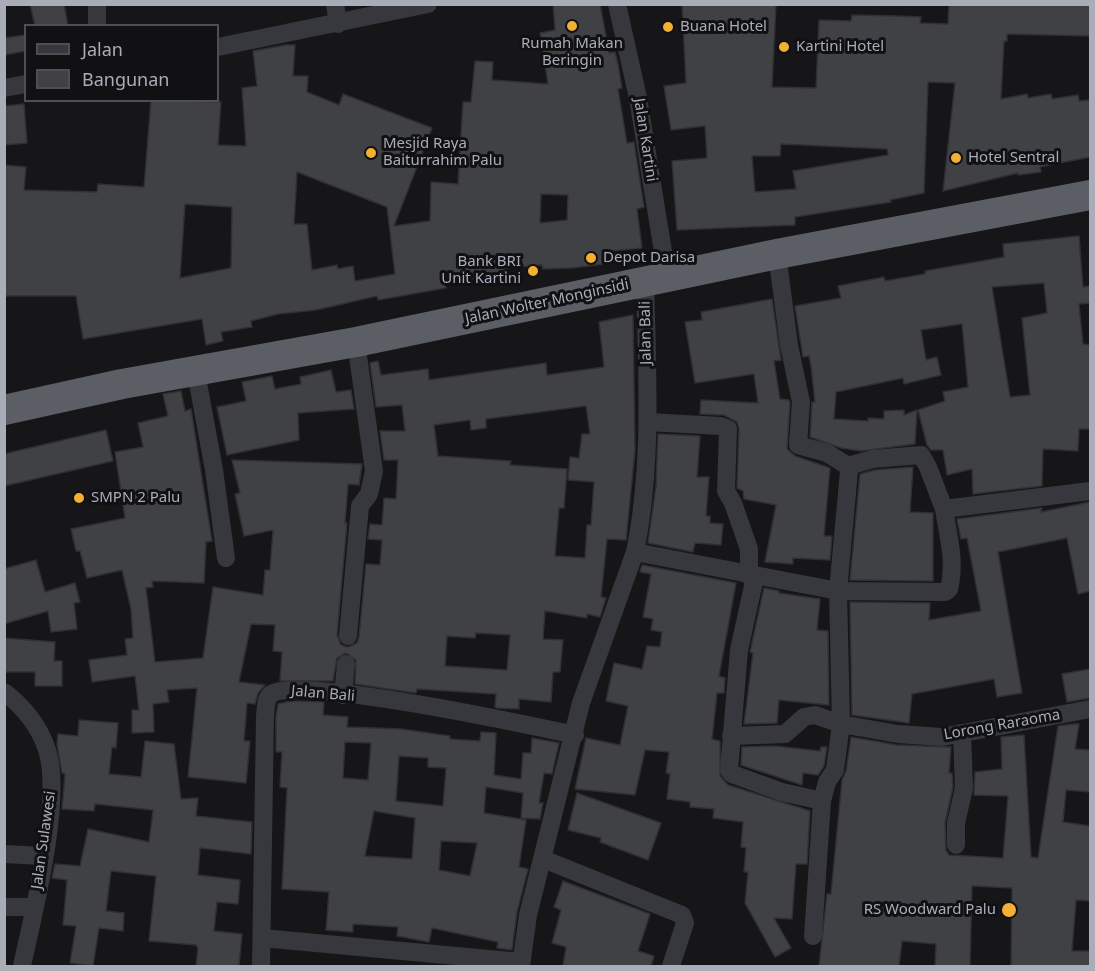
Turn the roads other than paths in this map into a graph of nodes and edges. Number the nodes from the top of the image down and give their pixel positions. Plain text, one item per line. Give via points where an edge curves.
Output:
1 (97, 4) edge
2 (335, 4) edge
3 (428, 4) edge
4 (617, 4) edge
5 (97, 24) edge
6 (338, 24) junction
7 (219, 47) edge
8 (24, 84) edge
9 (4, 88) edge
10 (1090, 195) edge
11 (777, 254) junction
12 (656, 278) junction
13 (356, 342) junction
14 (196, 372) junction
15 (4, 410) edge
16 (648, 422) junction
17 (848, 466) junction
18 (1090, 491) edge
19 (944, 509) junction
20 (635, 552) junction
21 (226, 558) dead end
22 (752, 576) junction
23 (838, 591) junction
24 (348, 636) dead end
25 (346, 664) dead end
26 (4, 692) edge
27 (343, 695) junction
28 (1090, 708) edge
29 (841, 724) junction
30 (962, 733) junction
31 (575, 735) junction
32 (731, 736) junction
33 (822, 801) junction
34 (956, 844) dead end
35 (4, 854) edge
36 (43, 856) junction
37 (543, 859) junction
38 (4, 906) edge
39 (34, 907) junction
40 (813, 936) dead end
41 (262, 938) junction
42 (521, 964) edge
43 (21, 966) edge
44 (261, 966) edge
45 (671, 966) edge

1 - 5 street
2 - 6 street
3 - 6 street
4 - 12 street, Jalan Kartini via 638,98
6 - 7 street
8 - 9 street
10 - 11 highway, Jalan Wolter Monginsidi
11 - 12 highway, Jalan Wolter Monginsidi
11 - 17 street via 801,402 798,445 827,453
12 - 13 highway, Jalan Wolter Monginsidi
12 - 16 street, Jalan Bali
13 - 14 highway, Jalan Wolter Monginsidi
13 - 24 street via 374,471 372,486 360,506
14 - 15 highway, Jalan Wolter Monginsidi
14 - 21 street
16 - 20 street, Jalan Bali
16 - 22 street via 728,429 726,491 749,549
17 - 19 street via 873,459 921,455
17 - 23 street
18 - 19 street
19 - 23 street via 952,567 949,589
20 - 22 street
20 - 31 street, Jalan Bali via 581,703
22 - 23 street
22 - 32 street via 739,650
23 - 29 street
25 - 27 street
26 - 36 street, Jalan Sulawesi via 25,710 51,762
27 - 31 street, Jalan Bali via 459,710
27 - 41 street, Jalan Bali via 283,690 267,700
28 - 30 street, Lorong Raraoma
29 - 30 street, Lorong Raraoma via 909,735 942,737
29 - 32 street, Lorong Raraoma via 808,715 785,734
29 - 33 street via 835,770
30 - 34 street via 964,788
31 - 37 street, Jalan Bali
32 - 33 street via 730,773 782,792
33 - 40 street
35 - 36 street
36 - 39 street, Jalan Sulawesi
37 - 42 street, Jalan Bali via 528,915
37 - 45 street via 682,915 685,923
38 - 39 street
39 - 43 street, Jalan Sulawesi
41 - 42 street
41 - 44 street, Jalan Bali

